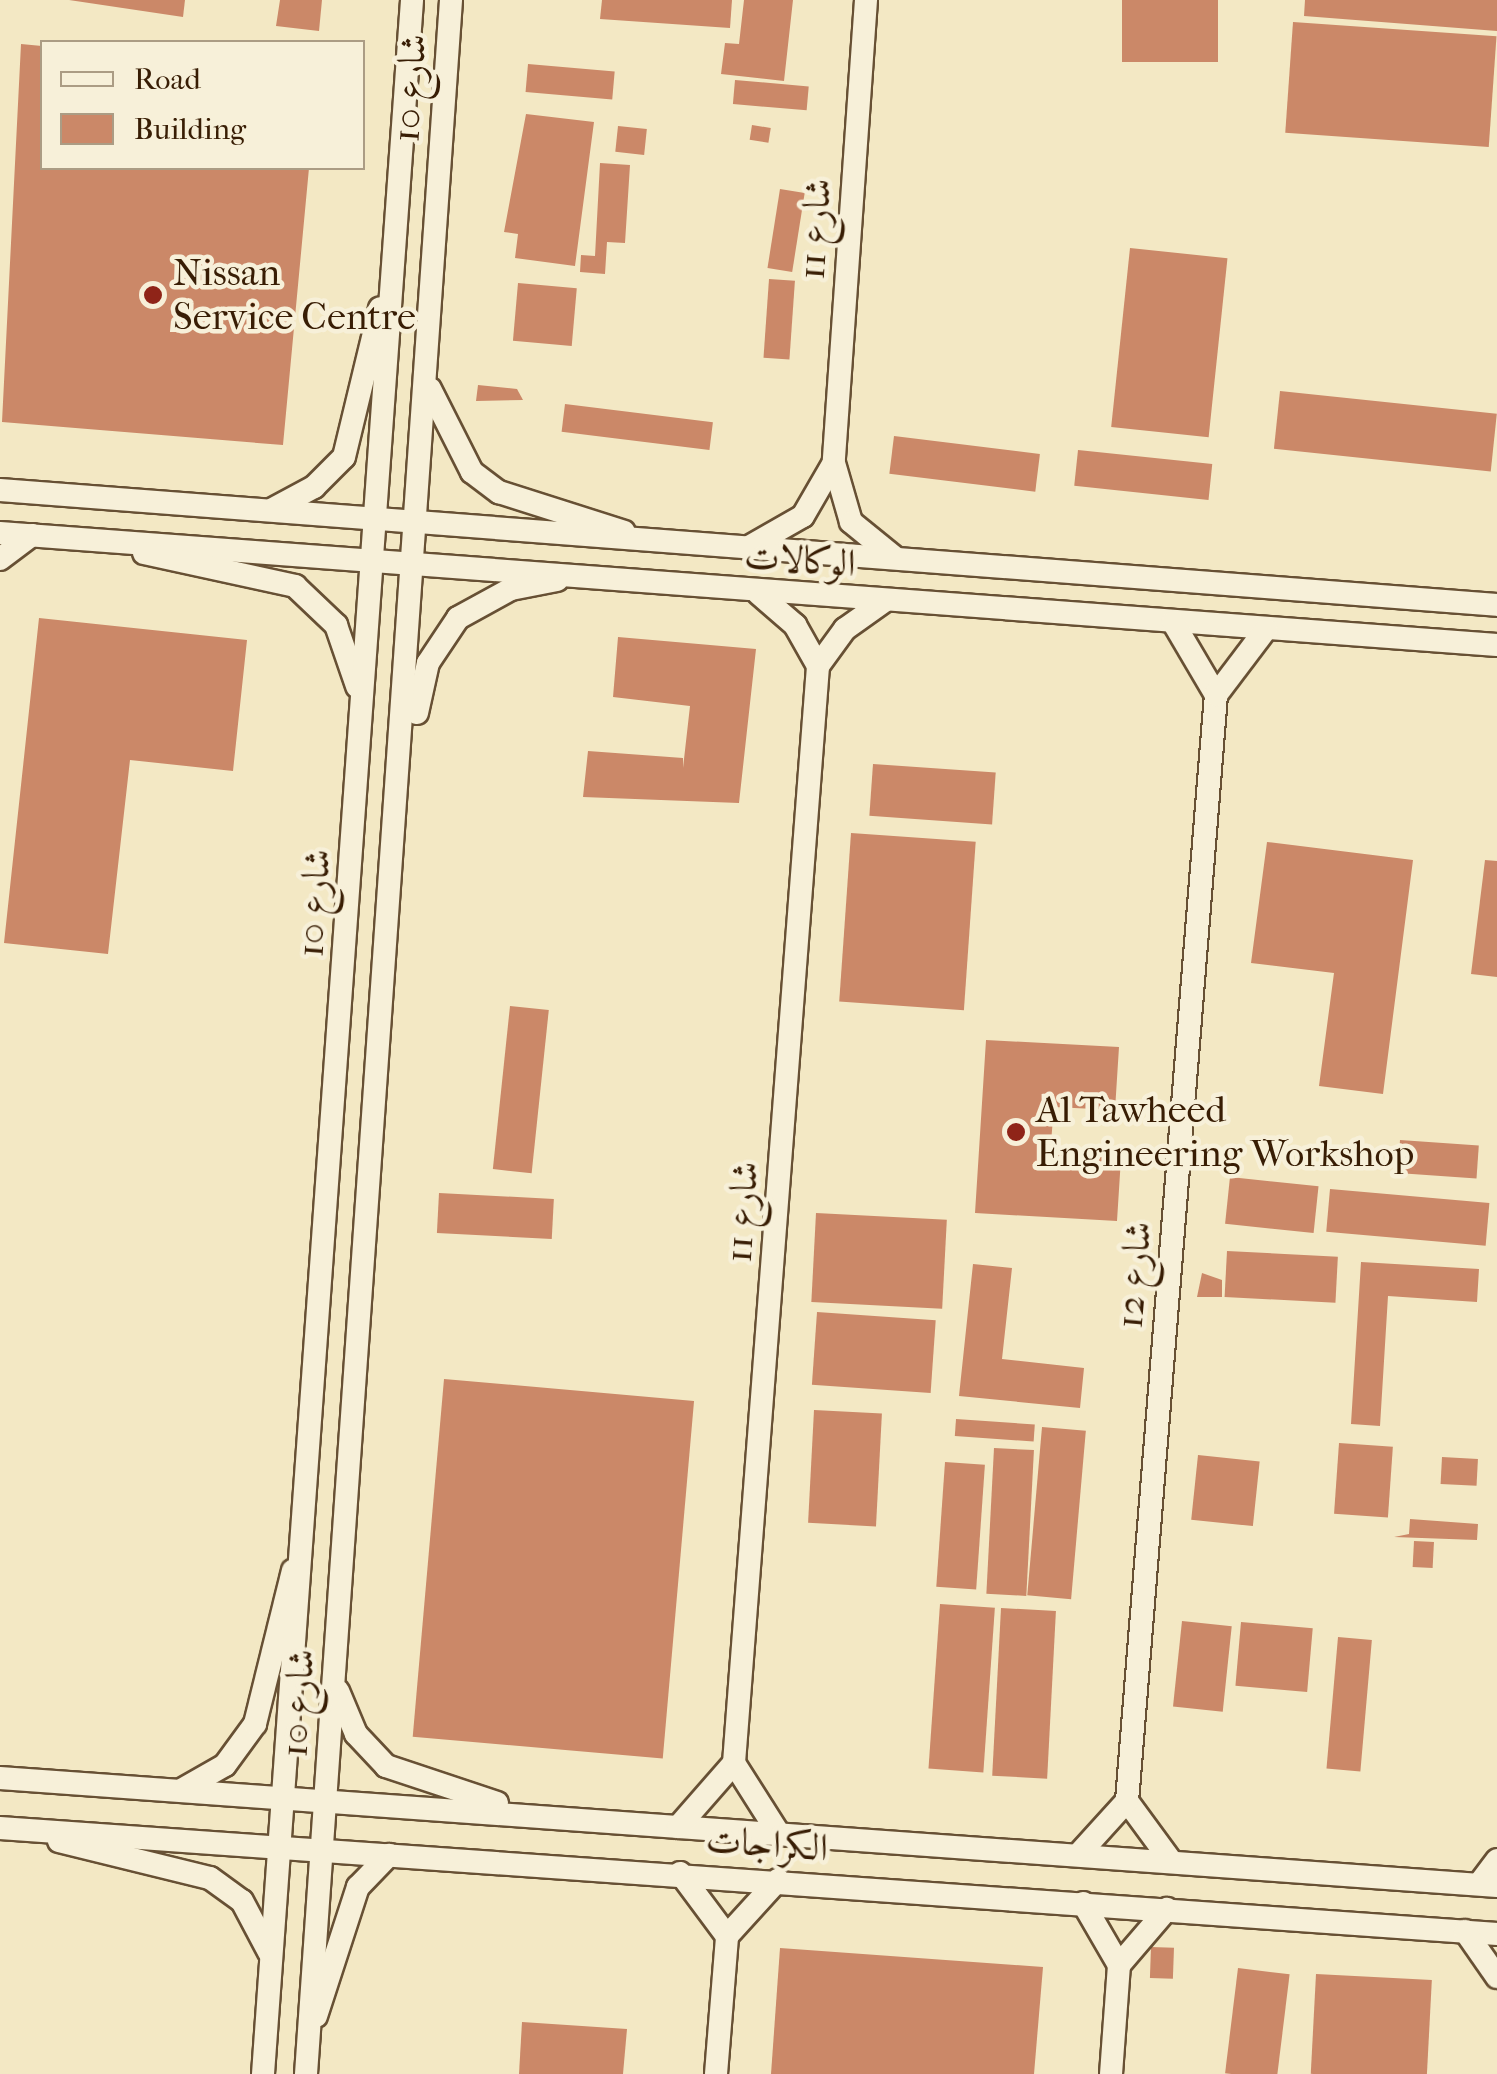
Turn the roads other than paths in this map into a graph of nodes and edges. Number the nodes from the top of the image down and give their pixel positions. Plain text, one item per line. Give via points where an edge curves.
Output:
1 (412, 0) edge
2 (451, 0) edge
3 (866, 0) edge
4 (394, 257) junction
5 (426, 380) junction
6 (834, 463) junction
7 (0, 490) edge
8 (269, 510) junction
9 (379, 519) junction
10 (418, 523) junction
11 (0, 533) edge
12 (32, 535) junction
13 (99, 540) junction
14 (651, 542) junction
15 (739, 551) junction
16 (376, 557) junction
17 (0, 559) edge
18 (897, 559) junction
19 (416, 560) junction
20 (584, 575) junction
21 (759, 594) junction
22 (886, 600) junction
23 (1497, 605) edge
24 (1174, 622) junction
25 (1266, 629) junction
26 (1497, 645) edge
27 (818, 666) junction
28 (1216, 695) junction
29 (363, 719) junction
30 (402, 779) junction
31 (301, 1554) junction
32 (334, 1677) junction
33 (734, 1763) junction
34 (0, 1778) edge
35 (177, 1791) junction
36 (284, 1798) junction
37 (326, 1800) junction
38 (1128, 1801) junction
39 (518, 1812) junction
40 (678, 1827) junction
41 (0, 1828) edge
42 (32, 1831) junction
43 (779, 1834) junction
44 (280, 1848) junction
45 (322, 1851) junction
46 (1078, 1855) junction
47 (389, 1856) junction
48 (1497, 1860) edge
49 (1171, 1861) junction
50 (680, 1873) junction
51 (778, 1880) junction
52 (1488, 1885) edge
53 (1083, 1902) junction
54 (1167, 1909) junction
55 (1465, 1931) junction
56 (1497, 1934) edge
57 (727, 1936) junction
58 (271, 1957) junction
59 (1118, 1965) junction
60 (1497, 1977) edge
61 (309, 2034) junction
62 (263, 2074) edge
63 (306, 2074) edge
64 (716, 2074) edge
65 (1110, 2074) edge

1 - 4 street, شارع 10
2 - 5 street, شارع 10
3 - 6 street, شارع 11
4 - 8 street, شارع 10 via 344,457 314,488
4 - 9 street, شارع 10
5 - 10 street, شارع 10
5 - 14 street, الوكالات via 456,448 499,492
6 - 15 street, شارع 11 via 803,516
6 - 18 street, شارع 11 via 851,522
7 - 8 street, الوكالات
8 - 9 street, الوكالات
9 - 10 street, الوكالات
9 - 16 street, شارع 10
10 - 14 street, الوكالات
10 - 19 street, شارع 10
11 - 12 street, الوكالات
12 - 13 street, الوكالات
12 - 17 street
13 - 16 street, الوكالات
13 - 29 street, الوكالات via 271,576 314,598 350,651
14 - 15 street, الوكالات
15 - 18 street, الوكالات
16 - 19 street, الوكالات
16 - 29 street, شارع 10
18 - 23 street, الوكالات
19 - 20 street, الوكالات
19 - 30 street, شارع 10
20 - 21 street, الوكالات
20 - 30 street, شارع 10 via 510,588 450,628 428,662
21 - 22 street, الوكالات
21 - 27 street via 795,625
22 - 24 street, الوكالات
22 - 27 street via 845,629
24 - 25 street, الوكالات
24 - 28 street
25 - 26 street, الوكالات
25 - 28 street
27 - 33 street, شارع 11
28 - 38 street, شارع 12
29 - 31 street, شارع 10
30 - 32 street, شارع 10
31 - 35 street, شارع 10 via 272,1629 254,1724 225,1766
31 - 36 street, شارع 10
32 - 37 street, شارع 10
32 - 39 street, الكراجات via 356,1734 386,1766
33 - 40 street
33 - 43 street
34 - 35 street, الكراجات
35 - 36 street, الكراجات
36 - 37 street, الكراجات
36 - 44 street, شارع 10
37 - 39 street, الكراجات
37 - 45 street, شارع 10
38 - 46 street
38 - 49 street
39 - 40 street, الكراجات
40 - 43 street, الكراجات
41 - 42 street, الكراجات
42 - 44 street, الكراجات
42 - 58 street, الكراجات via 210,1878 242,1902
43 - 46 street, الكراجات
44 - 45 street, الكراجات
44 - 58 street, شارع 10
45 - 47 street, الكراجات
45 - 61 street, شارع 10
46 - 49 street, الكراجات
47 - 50 street, الكراجات
47 - 61 street, شارع 10 via 358,1887
48 - 52 street
49 - 52 street, الكراجات
50 - 51 street, الكراجات
50 - 57 street
51 - 53 street, الكراجات
51 - 57 street
53 - 54 street, الكراجات
53 - 59 street
54 - 55 street, الكراجات
54 - 59 street
55 - 56 street, الكراجات
55 - 60 street
57 - 64 street
58 - 62 street, شارع 10
59 - 65 street
61 - 63 street, شارع 10

